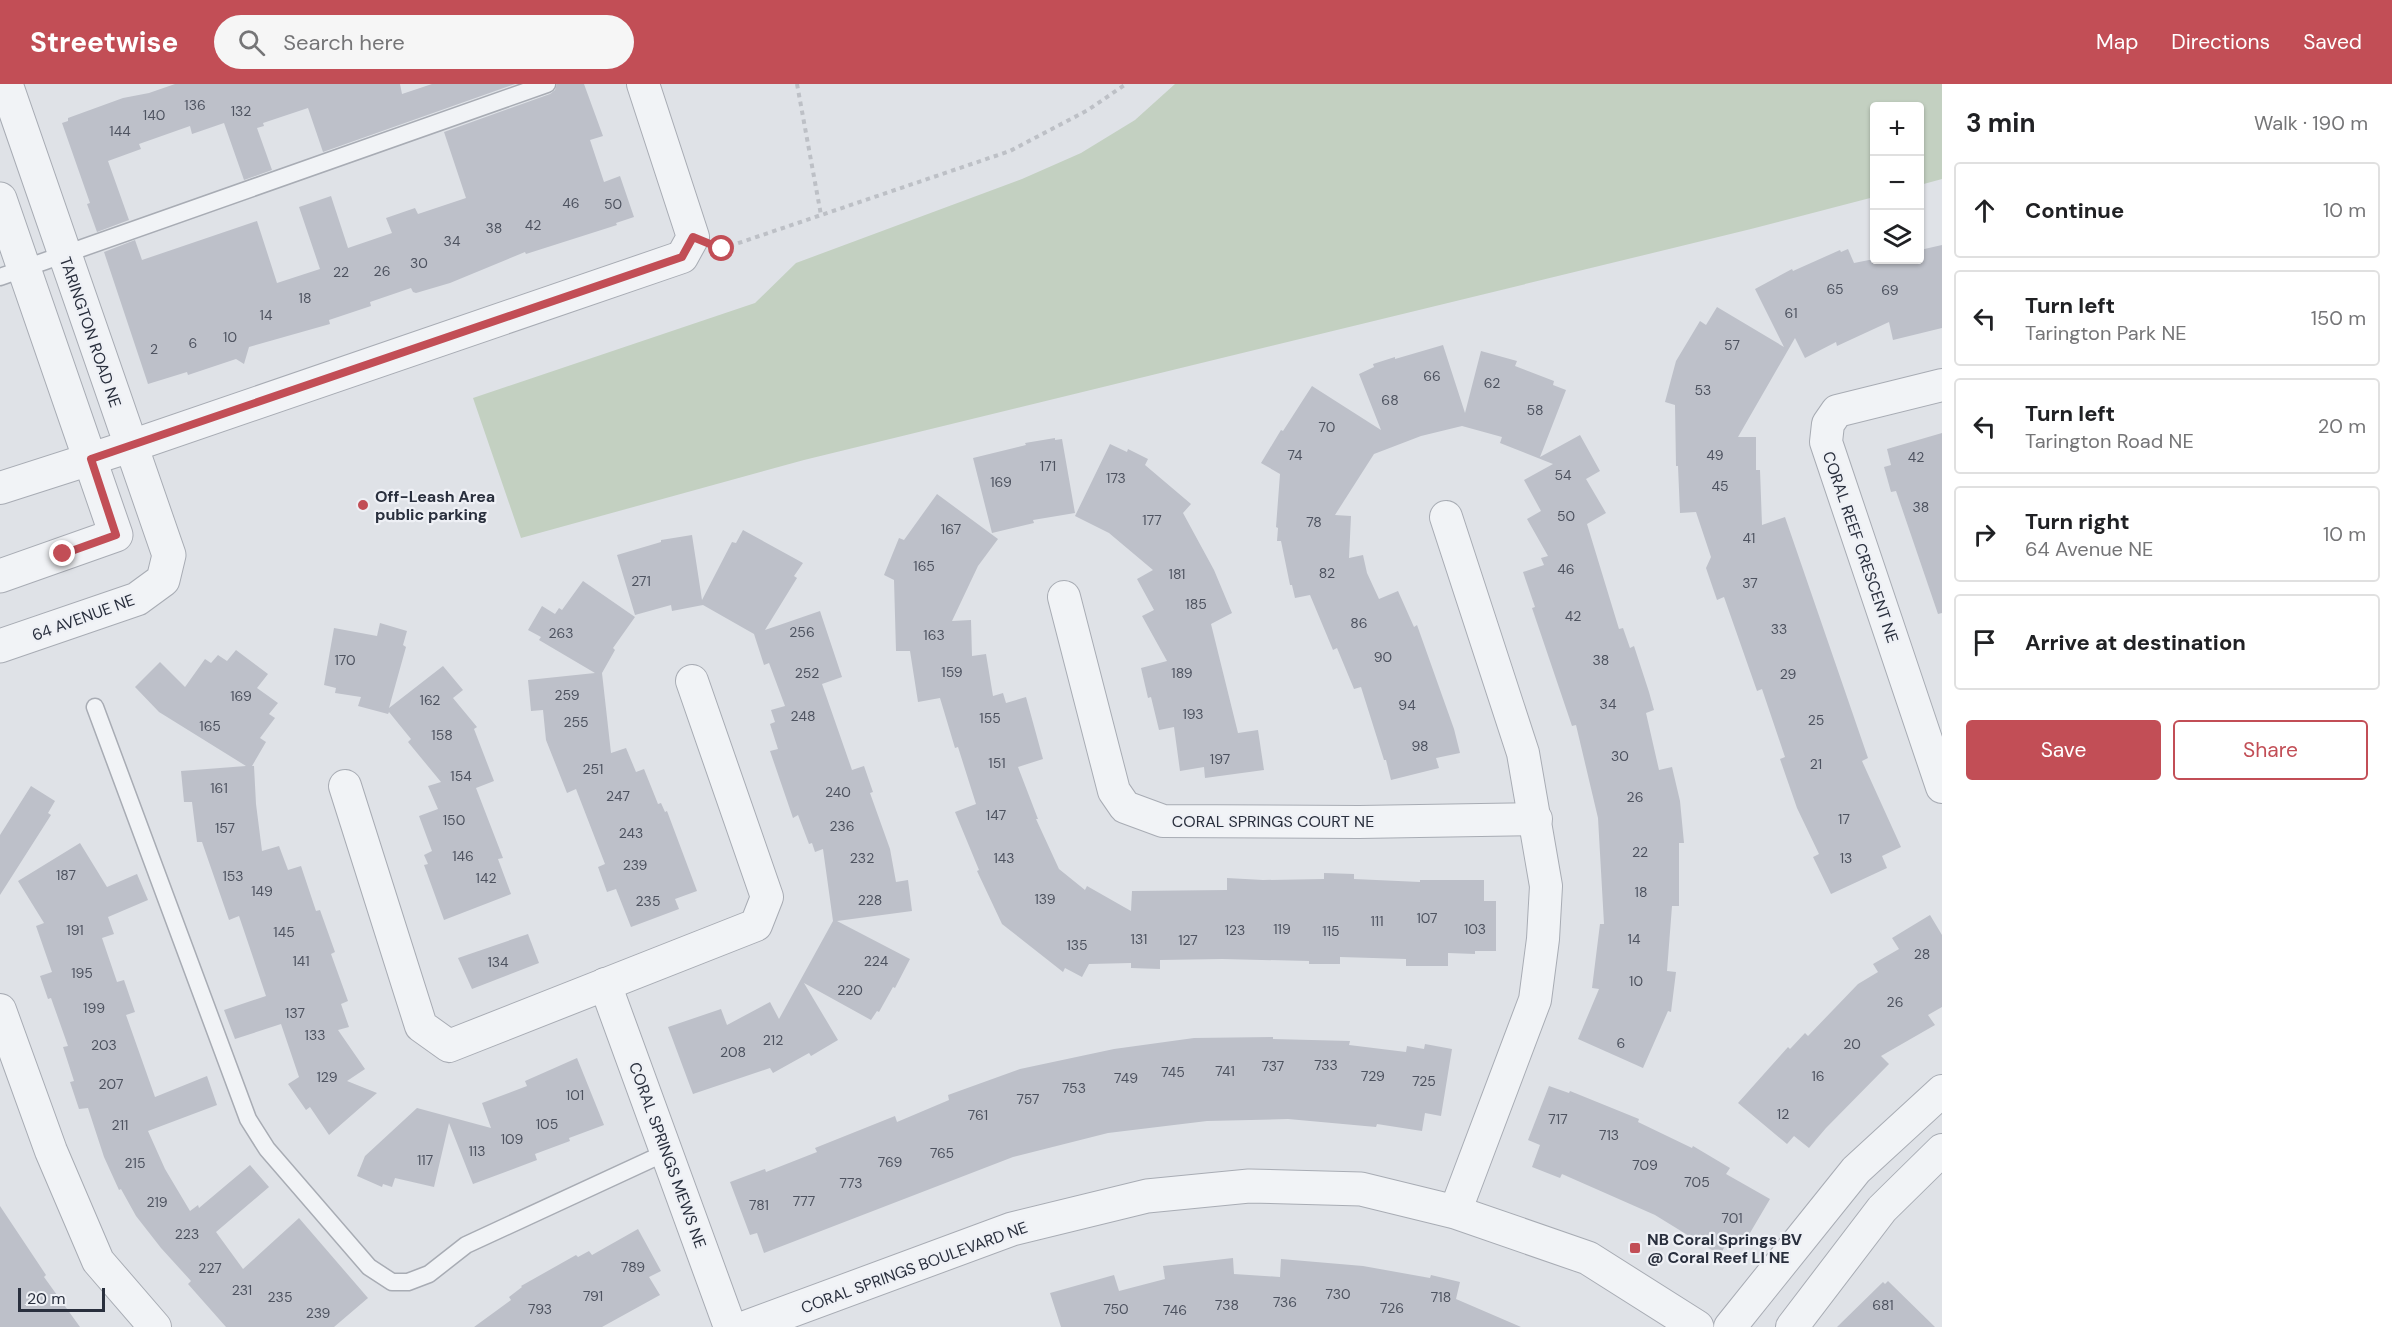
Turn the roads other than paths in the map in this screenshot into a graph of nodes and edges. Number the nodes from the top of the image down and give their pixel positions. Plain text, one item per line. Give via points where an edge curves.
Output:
1 (6, 84) edge
2 (547, 84) edge
3 (643, 84) edge
4 (0, 199) edge
5 (64, 255) junction
6 (12, 273) edge
7 (1942, 385) edge
8 (131, 446) junction
9 (91, 459) junction
10 (0, 488) edge
11 (1446, 517) dead end
12 (0, 576) edge
13 (163, 580) joint
14 (1064, 597) dead end
15 (0, 646) edge
16 (692, 681) dead end
17 (95, 707) dead end
18 (345, 786) dead end
19 (1942, 787) edge
20 (1536, 819) junction
21 (605, 984) junction
22 (0, 1010) edge
23 (1942, 1090) edge
24 (1942, 1150) edge
25 (667, 1152) junction
26 (1455, 1212) junction
27 (155, 1327) edge
28 (730, 1327) edge
29 (747, 1327) edge
30 (1697, 1327) edge
31 (1730, 1327) edge
32 (1792, 1327) edge

1 - 5 street, TARINGTON ROAD NE
2 - 5 lane
3 - 8 street via 693,237 682,257
4 - 6 street
5 - 6 lane
5 - 8 street, TARINGTON ROAD NE
6 - 9 street
7 - 19 street, CORAL REEF CRESCENT NE via 1837,411 1828,424 1826,442
8 - 9 street
8 - 13 street, TARINGTON ROAD NE via 168,555
9 - 10 street
9 - 12 street via 116,535
11 - 20 street via 1523,753
13 - 15 street, 64 AVENUE NE via 137,599
14 - 20 street, CORAL SPRINGS COURT NE via 1114,791 1125,807 1163,821
16 - 21 street via 767,897 756,926
17 - 25 lane via 248,1119 267,1149 369,1267 392,1282 408,1282 429,1274 466,1245
18 - 21 street via 421,1026 449,1046
20 - 26 street via 1546,886 1535,1000
21 - 25 street, CORAL SPRINGS MEWS NE
22 - 27 street via 51,1151 98,1261
23 - 31 street via 1856,1170
24 - 32 street via 1882,1209
25 - 28 street, CORAL SPRINGS MEWS NE
26 - 29 street, CORAL SPRINGS BOULEVARD NE via 1362,1189 1249,1186 1147,1196 1012,1229
26 - 30 street, CORAL SPRINGS BOULEVARD NE via 1588,1258

